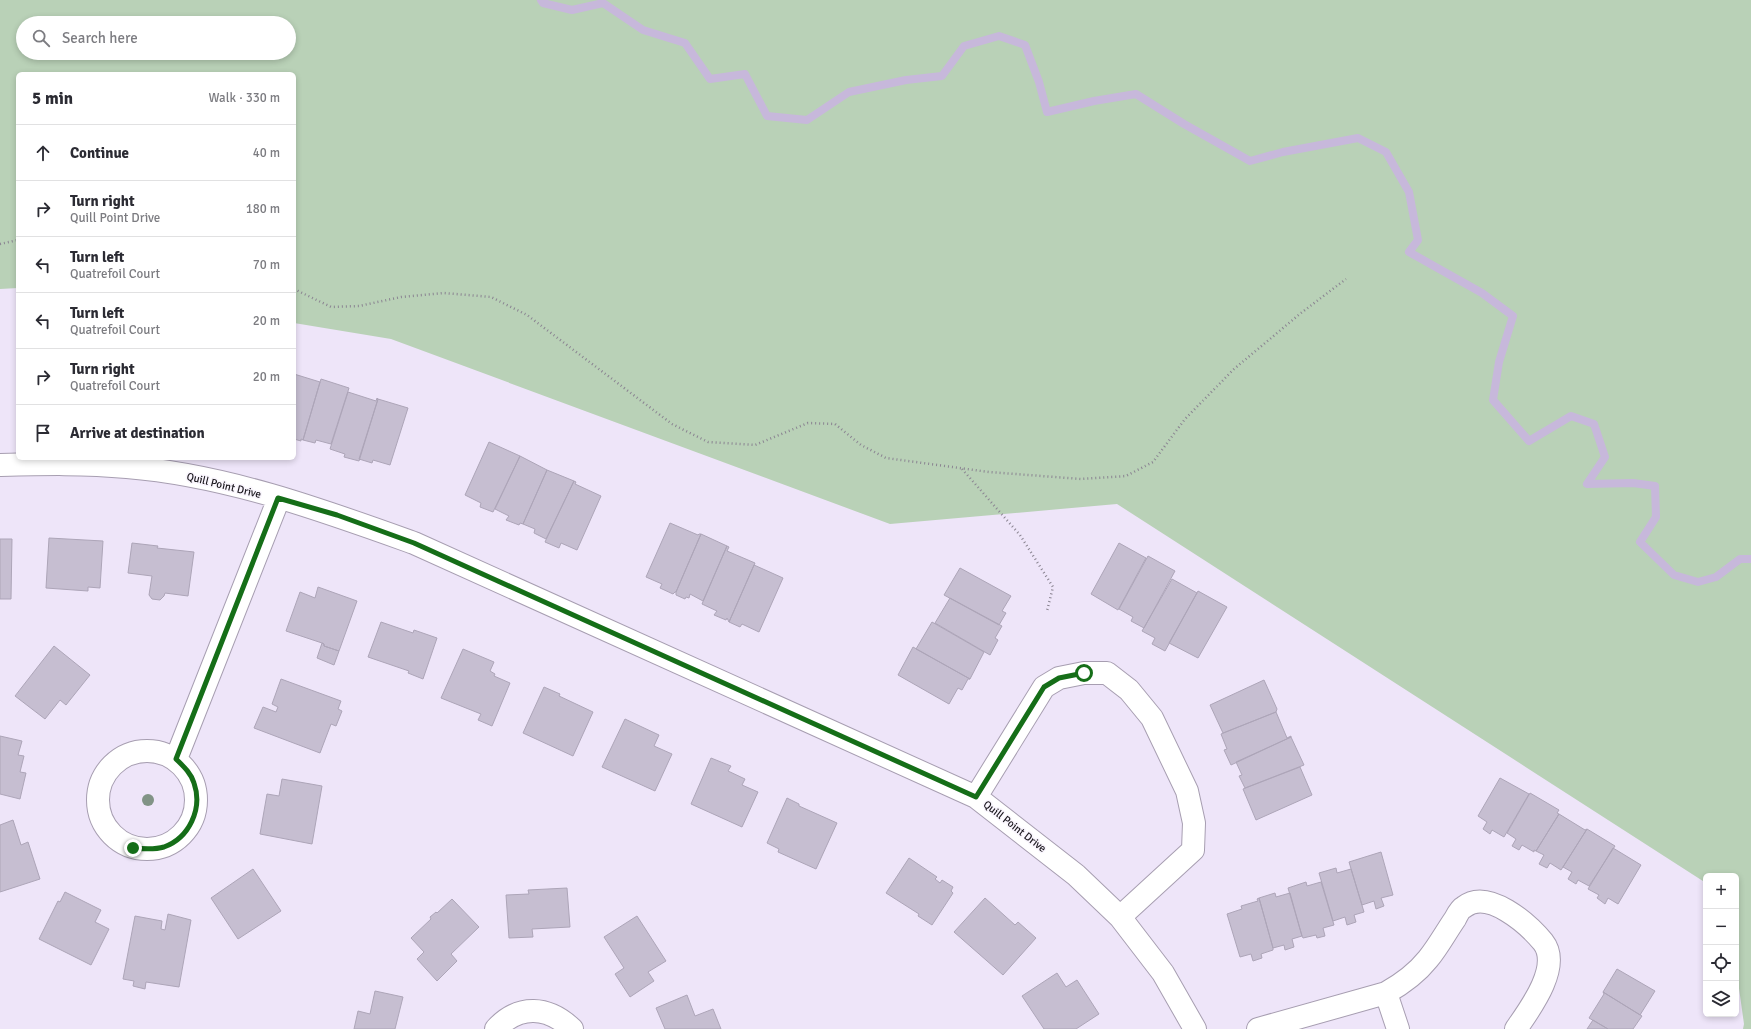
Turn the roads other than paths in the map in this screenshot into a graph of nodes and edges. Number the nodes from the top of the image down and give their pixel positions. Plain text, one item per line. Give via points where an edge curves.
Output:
1 (0, 465) edge
2 (278, 498) junction
3 (176, 759) junction
4 (976, 797) junction
5 (1120, 917) junction
6 (1386, 993) junction
7 (496, 1029) edge
8 (572, 1029) edge
9 (1195, 1029) edge
10 (1258, 1029) edge
11 (1398, 1029) edge
12 (1516, 1029) edge

1 - 2 street, Quill Point Drive via 69,463 129,467 207,479
2 - 3 street
2 - 4 street, Quill Point Drive via 337,515 414,543
3 - 3 street via 162,752 131,753 117,760 106,772 100,786 98,801 101,816 108,830 119,841 133,848 148,850 164,847 178,839 188,828 195,814 197,799 194,783 187,770
4 - 5 street, Quill Point Drive via 1076,875
4 - 5 street via 1044,687 1059,678 1084,673 1107,673 1129,690 1152,718 1187,791 1194,823 1193,850
5 - 9 street, Quill Point Drive via 1163,973
6 - 10 street
6 - 11 street
6 - 12 street via 1406,981 1428,959 1463,907 1473,902 1490,904 1507,910 1525,924 1547,948 1549,959 1546,976 1533,1004
7 - 8 street via 503,1021 517,1013 532,1010 548,1013

